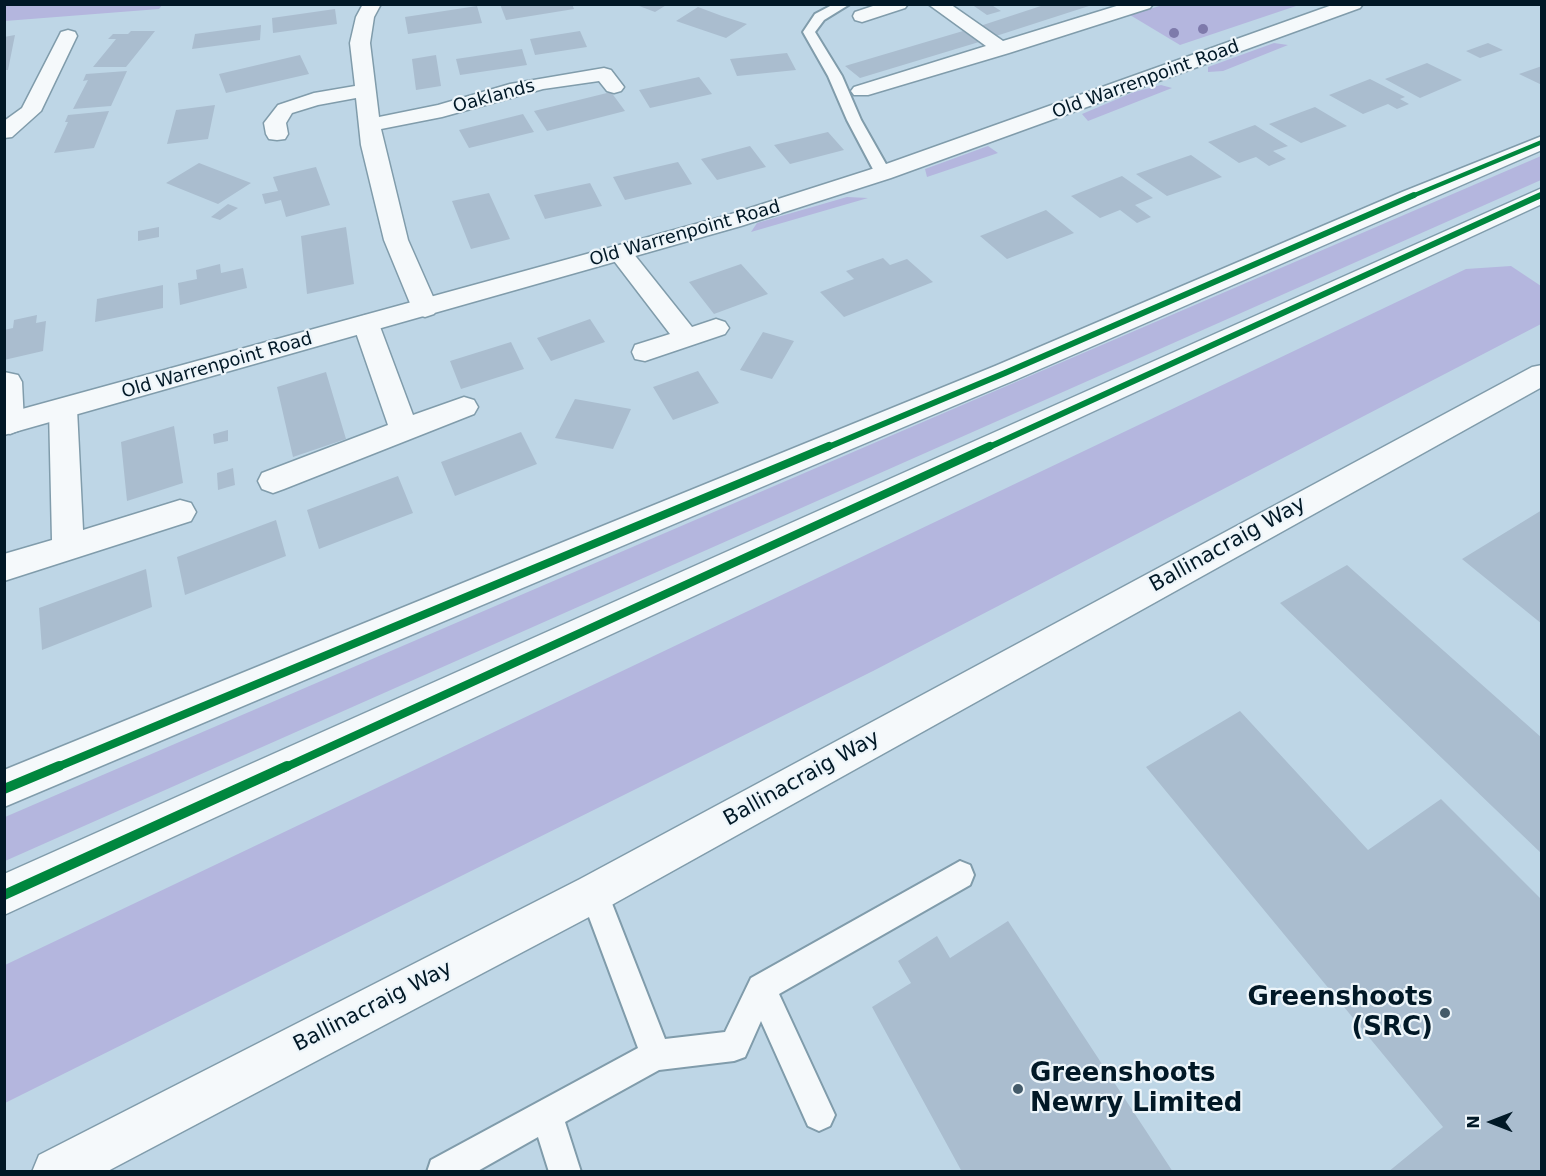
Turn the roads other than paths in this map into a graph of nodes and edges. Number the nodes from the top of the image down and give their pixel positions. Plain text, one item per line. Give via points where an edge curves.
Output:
1 (372, 4) edge
2 (844, 4) edge
3 (899, 4) edge
4 (937, 4) edge
5 (1144, 4) edge
6 (1354, 4) edge
7 (862, 16) dead end
8 (68, 36) dead end
9 (1002, 49) junction
10 (614, 87) dead end
11 (364, 91) junction
12 (861, 91) dead end
13 (369, 125) junction
14 (4, 132) edge
15 (277, 135) dead end
16 (1542, 142) edge
17 (883, 173) junction
18 (1542, 195) edge
19 (620, 253) junction
20 (425, 308) junction
21 (366, 324) junction
22 (716, 328) dead end
23 (686, 337) junction
24 (645, 352) dead end
25 (1542, 374) edge
26 (4, 382) edge
27 (464, 407) dead end
28 (63, 409) junction
29 (7, 424) edge
30 (404, 430) junction
31 (273, 482) dead end
32 (180, 512) dead end
33 (68, 548) junction
34 (4, 568) edge
35 (4, 789) edge
36 (960, 875) dead end
37 (594, 893) junction
38 (4, 895) edge
39 (761, 988) junction
40 (656, 1055) junction
41 (546, 1114) junction
42 (819, 1115) dead end
43 (56, 1172) edge
44 (443, 1172) edge
45 (565, 1172) edge

1 - 11 main road via 360,43
2 - 17 lane via 819,17 809,33
3 - 7 main road
4 - 9 main road
5 - 9 main road
6 - 17 main road, Old Warrenpoint Road
8 - 14 main road via 31,111
9 - 12 main road
10 - 13 main road, Oaklands via 604,74 543,83 442,111
11 - 13 main road
11 - 15 main road via 314,99 285,109 275,123
13 - 20 main road via 396,240
16 - 35 main road via 1005,373
17 - 19 main road, Old Warrenpoint Road
18 - 38 main road
19 - 20 main road, Old Warrenpoint Road
19 - 23 main road
20 - 21 main road, Old Warrenpoint Road
21 - 28 main road, Old Warrenpoint Road
21 - 30 main road
22 - 23 main road
23 - 24 main road
25 - 37 main road, Ballinacraig Way
26 - 29 main road via 8,382
27 - 30 main road
28 - 29 main road, Old Warrenpoint Road
28 - 33 main road
30 - 31 main road
32 - 33 main road
33 - 34 main road
36 - 39 lane
37 - 40 lane
37 - 43 main road, Ballinacraig Way
39 - 40 lane via 734,1046
39 - 42 lane
40 - 41 lane
41 - 44 lane
41 - 45 lane

